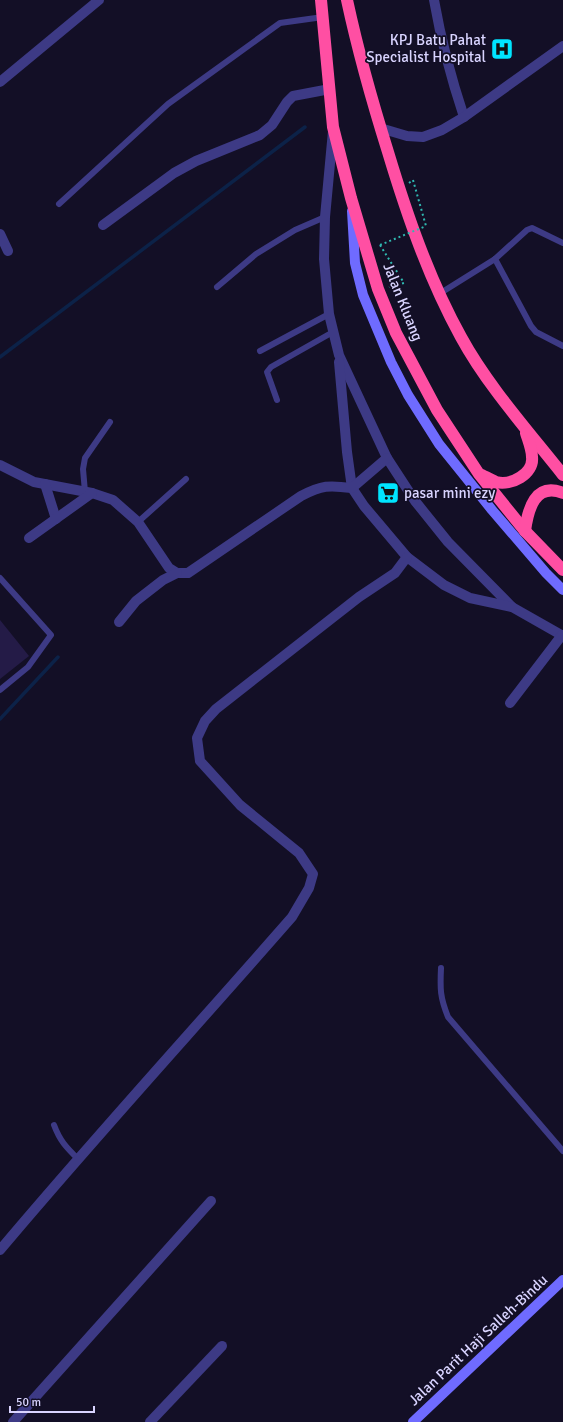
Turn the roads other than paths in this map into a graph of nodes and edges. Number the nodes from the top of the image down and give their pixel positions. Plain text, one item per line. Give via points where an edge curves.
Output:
1 (99, 0) edge
2 (321, 0) edge
3 (346, 0) edge
4 (434, 0) edge
5 (323, 17) junction
6 (563, 46) edge
7 (0, 82) edge
8 (330, 89) junction
9 (464, 116) junction
10 (333, 127) junction
11 (380, 128) junction
12 (351, 198) junction
13 (59, 204) dead end
14 (324, 216) junction
15 (103, 225) dead end
16 (0, 234) edge
17 (563, 243) edge
18 (8, 251) dead end
19 (495, 259) junction
20 (217, 287) dead end
21 (439, 294) junction
22 (329, 314) junction
23 (332, 332) junction
24 (563, 346) edge
25 (260, 351) dead end
26 (339, 355) junction
27 (277, 400) dead end
28 (110, 422) dead end
29 (525, 428) junction
30 (387, 458) junction
31 (0, 466) edge
32 (479, 474) junction
33 (563, 475) edge
34 (186, 479) dead end
35 (45, 484) junction
36 (352, 488) junction
37 (89, 492) junction
38 (563, 493) edge
39 (56, 519) junction
40 (138, 522) junction
41 (525, 531) junction
42 (29, 538) dead end
43 (407, 557) junction
44 (563, 570) edge
45 (177, 573) junction
46 (0, 578) edge
47 (563, 590) edge
48 (512, 607) junction
49 (119, 622) dead end
50 (563, 636) edge
51 (0, 690) edge
52 (510, 703) dead end
53 (441, 968) dead end
54 (54, 1125) dead end
55 (563, 1151) edge
56 (78, 1159) junction
57 (211, 1201) dead end
58 (0, 1250) edge
59 (563, 1280) edge
60 (222, 1346) dead end
61 (13, 1422) edge
62 (150, 1422) edge
63 (413, 1422) edge

1 - 7 street
2 - 5 highway, Jalan Kluang
3 - 11 highway
4 - 9 street via 441,39
5 - 8 highway, Jalan Kluang
5 - 13 lane via 280,23 168,104
6 - 9 street
8 - 10 highway, Jalan Kluang
8 - 15 street via 293,96 272,125 260,135 196,161 174,173
9 - 11 street via 442,130 423,137 407,136
10 - 12 highway, Jalan Kluang
10 - 14 street
11 - 21 highway via 401,195
12 - 32 highway, Jalan Kluang via 378,289 396,333 437,410
12 - 47 main road via 355,263 363,295 408,395 439,444 482,498
14 - 20 lane via 256,254
14 - 22 street via 324,259
16 - 18 street
17 - 19 lane via 532,228
19 - 21 lane
19 - 24 lane via 531,326 536,332
21 - 29 highway via 461,338
22 - 23 street
22 - 25 lane
23 - 26 street
23 - 27 lane via 270,367 267,372
26 - 30 street
26 - 36 street
28 - 37 lane via 86,458 83,469
29 - 32 highway via 533,458 529,470 521,478 508,482 497,482
29 - 33 highway
30 - 36 street
30 - 48 street via 415,501 448,542
31 - 35 street via 34,482
32 - 41 highway, Jalan Kluang
34 - 40 lane
35 - 37 street
35 - 39 street
36 - 43 street
36 - 45 street via 317,488 301,496 188,572
37 - 39 street
37 - 40 street via 113,500
38 - 41 highway via 556,490 543,492 533,501 527,514
39 - 42 street
40 - 45 street via 169,568
41 - 44 highway, Jalan Kluang
43 - 48 street via 444,584 470,598
43 - 56 street via 395,573 359,597 216,709 205,721 197,738 200,761 240,805 299,853 313,874 309,888 292,917
45 - 49 street via 163,580 136,601
46 - 51 lane via 51,635 28,667
48 - 50 street
50 - 52 street
53 - 55 lane via 440,990 448,1017
54 - 56 lane via 64,1145
56 - 58 street
57 - 61 street
59 - 63 main road, Jalan Parit Haji Salleh-Bindu
60 - 62 street

